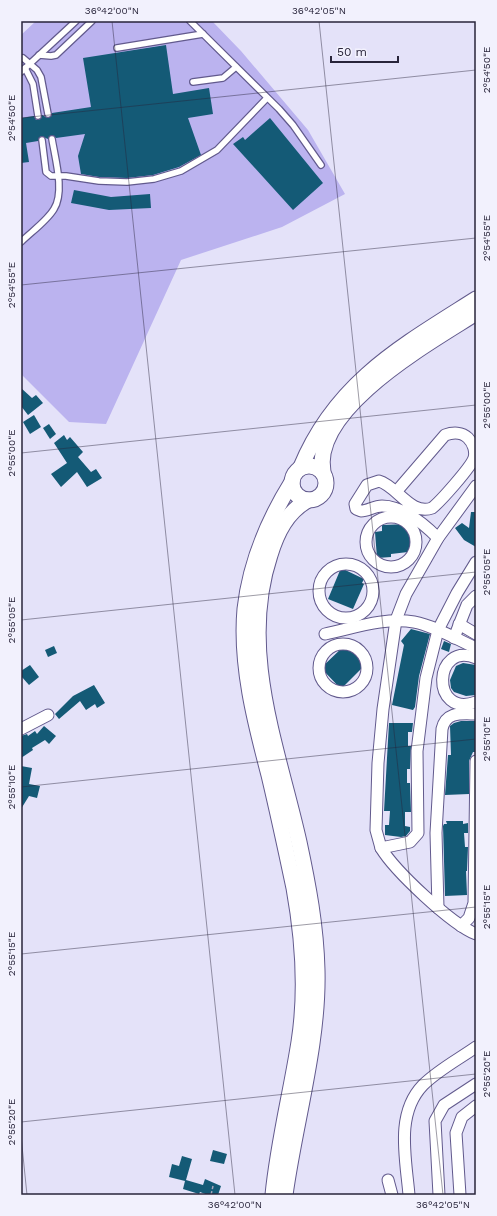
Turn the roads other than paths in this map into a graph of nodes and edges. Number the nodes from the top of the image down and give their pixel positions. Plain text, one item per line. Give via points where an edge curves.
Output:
1 (92, 21) edge
2 (190, 21) edge
3 (75, 22) edge
4 (82, 31) junction
5 (203, 34) junction
6 (117, 48) dead end
7 (39, 55) junction
8 (23, 58) dead end
9 (236, 67) junction
10 (25, 68) edge
11 (193, 82) dead end
12 (267, 98) junction
13 (48, 114) dead end
14 (38, 116) dead end
15 (52, 139) dead end
16 (42, 140) dead end
17 (321, 165) dead end
18 (58, 176) junction
19 (21, 242) edge
20 (476, 299) edge
21 (476, 313) edge
22 (301, 467) junction
23 (323, 472) junction
24 (292, 482) junction
25 (476, 486) edge
26 (396, 492) junction
27 (308, 500) junction
28 (438, 538) junction
29 (375, 561) junction
30 (476, 562) edge
31 (366, 574) junction
32 (476, 596) edge
33 (336, 616) junction
34 (396, 620) junction
35 (459, 624) junction
36 (438, 630) junction
37 (328, 633) junction
38 (476, 634) edge
39 (454, 638) junction
40 (332, 646) junction
41 (476, 648) edge
42 (476, 658) edge
43 (476, 702) edge
44 (48, 714) dead end
45 (476, 714) edge
46 (21, 729) edge
47 (476, 761) edge
48 (381, 848) junction
49 (438, 908) junction
50 (461, 926) junction
51 (476, 934) edge
52 (476, 1047) edge
53 (476, 1084) edge
54 (476, 1106) edge
55 (388, 1180) dead end
56 (272, 1195) edge
57 (285, 1195) edge
58 (392, 1195) edge
59 (409, 1195) edge
60 (439, 1195) edge
61 (460, 1195) edge

1 - 4 lane
2 - 5 lane
3 - 4 lane
3 - 7 lane
4 - 7 lane via 56,55
5 - 6 lane
5 - 9 lane
7 - 10 lane
8 - 10 lane
9 - 11 lane via 223,78
9 - 12 lane
10 - 13 lane via 37,70 41,77
10 - 14 lane via 33,84
12 - 17 lane via 293,125
12 - 18 lane via 228,141 181,170 154,179 127,182
15 - 18 lane
16 - 18 lane via 46,172 51,176
18 - 19 lane via 55,208
20 - 22 main road via 396,350 366,374 325,420
21 - 23 main road via 405,358 351,405 334,427 324,446
22 - 23 main road via 313,465
22 - 24 main road via 296,471
23 - 27 main road via 326,479 325,490 317,498
24 - 27 main road via 298,496
24 - 56 main road via 277,508 260,549 248,591 244,623 245,654 252,700 294,888 303,964 299,1042
25 - 28 street
26 - 26 street via 418,509 432,508 471,464 474,454 469,439 460,433 445,435
26 - 28 street via 383,482 370,483 356,500 355,507 361,512 376,506 393,508 418,521
27 - 57 main road via 290,514 281,526 264,574 258,627 259,655 269,726 301,853 316,944 317,1000
28 - 34 street via 406,594
29 - 29 street via 369,554 366,544 371,526 388,516 406,521 413,528 416,537 413,555 402,565 393,567 383,566
29 - 31 street
30 - 36 street
31 - 33 street via 372,587 367,607 360,614 351,617
31 - 33 street via 358,567 343,564 326,574 319,587 320,597 327,610
32 - 35 street via 467,605
33 - 37 street
34 - 36 street via 415,622
34 - 37 street
34 - 48 street via 379,756 376,824
35 - 38 street
35 - 39 street
36 - 39 street
36 - 48 street via 426,678 419,727 416,776 418,833 410,842
37 - 40 street
39 - 41 street
40 - 40 street via 350,644 364,656 367,664 363,682 348,692 338,692 330,688 321,678 320,660
42 - 43 street via 464,656 452,660 443,670 441,679 444,692 454,701 467,704
44 - 46 street
45 - 49 street via 450,716 444,721 442,728 437,796
47 - 50 street via 474,903 468,918
48 - 49 street via 390,861
49 - 50 street
50 - 51 street
52 - 59 street via 424,1085 410,1106 404,1130
53 - 60 street via 444,1105 437,1116 434,1127
54 - 61 street via 462,1117 456,1133
55 - 58 street

